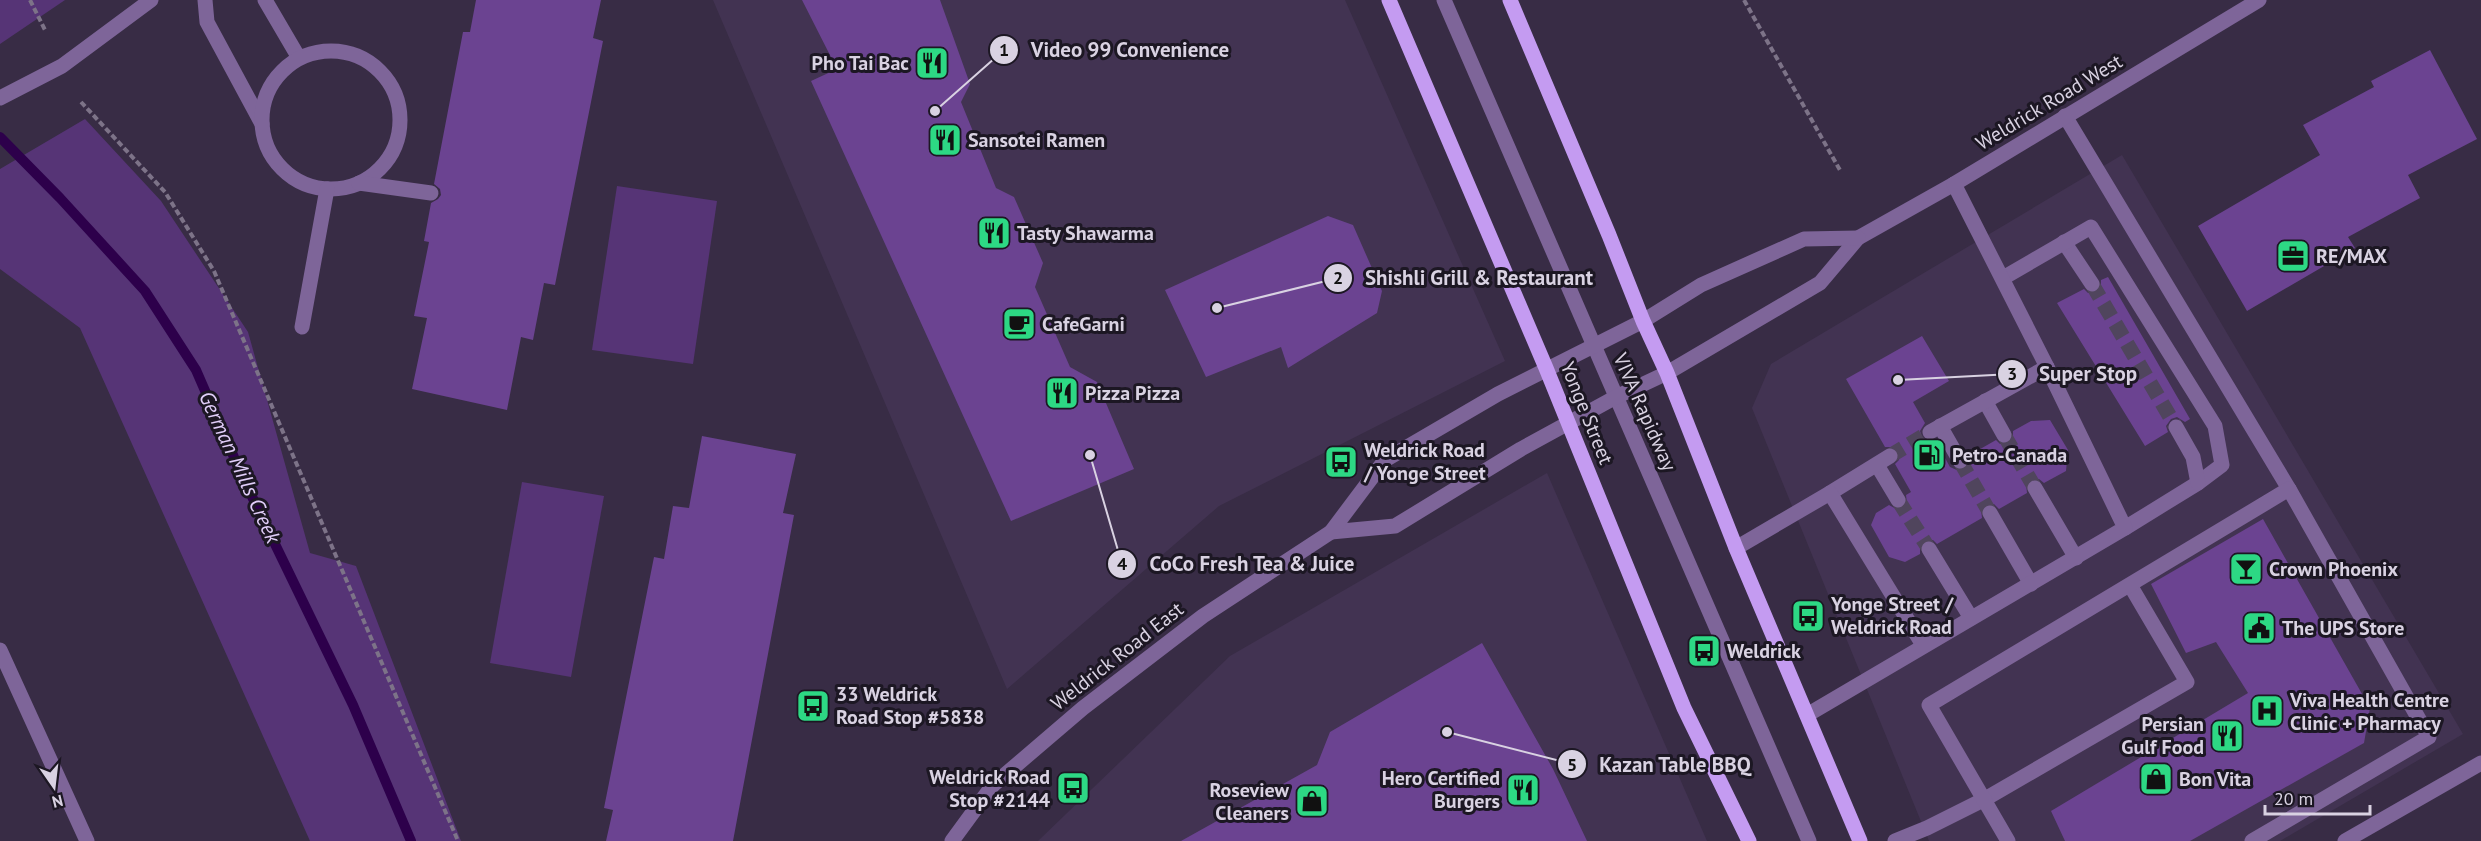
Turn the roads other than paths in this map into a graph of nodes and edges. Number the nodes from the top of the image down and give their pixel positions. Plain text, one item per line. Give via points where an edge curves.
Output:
1 (151, 0) edge
2 (206, 0) edge
3 (265, 0) edge
4 (1389, 0) edge
5 (1444, 0) edge
6 (1510, 0) edge
7 (2259, 0) edge
8 (299, 58) junction
9 (0, 98) edge
10 (2065, 116) junction
11 (262, 125) junction
12 (359, 183) junction
13 (1954, 184) junction
14 (327, 189) junction
15 (431, 193) dead end
16 (1858, 238) junction
17 (2064, 242) junction
18 (2003, 278) junction
19 (2092, 285) tunnel mouth
20 (1643, 321) junction
21 (302, 327) dead end
22 (1593, 345) junction
23 (2047, 367) junction
24 (1546, 368) junction
25 (1667, 374) junction
26 (1616, 397) junction
27 (1985, 401) junction
28 (1568, 423) junction
29 (2176, 427) tunnel mouth
30 (2004, 435) tunnel mouth
31 (1960, 461) tunnel mouth
32 (2198, 483) junction
33 (2035, 488) tunnel mouth
34 (2289, 489) junction
35 (1830, 493) junction
36 (1898, 500) tunnel mouth
37 (1990, 513) tunnel mouth
38 (2125, 528) junction
39 (1331, 532) junction
40 (1736, 548) junction
41 (1929, 549) tunnel mouth
42 (2076, 558) junction
43 (2031, 584) junction
44 (2130, 585) junction
45 (1971, 618) junction
46 (1923, 645) junction
47 (0, 650) edge
48 (1807, 715) junction
49 (2481, 764) edge
50 (1985, 799) junction
51 (87, 841) edge
52 (952, 841) edge
53 (1749, 841) edge
54 (1809, 841) edge
55 (1860, 841) edge
56 (1895, 841) edge
57 (2008, 841) edge
58 (2252, 841) edge
59 (2345, 841) edge

1 - 9 street via 62,66
2 - 11 street via 207,22
3 - 8 street
4 - 24 main road, Yonge Street
5 - 22 street, VIVA Rapidway
6 - 20 main road
7 - 10 street, Weldrick Road West
8 - 11 street via 281,71 268,89
8 - 12 street via 320,51 344,52 365,60 383,75 395,94 400,117 398,140 387,160
10 - 13 street, Weldrick Road West
10 - 34 street
11 - 14 street via 270,155 285,172 304,184
12 - 14 street
12 - 15 street
13 - 16 street, Weldrick Road West
13 - 18 street
14 - 21 street
16 - 20 street, Weldrick Road West via 1804,239 1701,285
16 - 25 street, Weldrick Road West via 1820,283
17 - 18 street
17 - 19 street
17 - 32 street via 2091,227 2215,426 2222,465
18 - 23 street
20 - 22 street, Weldrick Road East
20 - 25 main road
22 - 24 street, Weldrick Road East
22 - 26 street, VIVA Rapidway
23 - 27 street
23 - 38 street
24 - 28 main road, Yonge Street
24 - 39 street, Weldrick Road East via 1385,460
25 - 26 street, Weldrick Road East
25 - 40 main road
26 - 28 street, Weldrick Road East
26 - 54 street, VIVA Rapidway
27 - 30 street
27 - 31 street via 1935,429
28 - 39 street, Weldrick Road East via 1395,526
28 - 53 main road, Yonge Street via 1684,708
29 - 32 street via 2193,457
32 - 38 street
33 - 42 street
34 - 44 street
34 - 58 street via 2429,737
35 - 36 street via 1884,460
35 - 40 street
35 - 46 street
37 - 43 street
38 - 42 street
39 - 52 street, Weldrick Road East via 1203,616 1083,708 993,785
40 - 48 main road
41 - 45 street
42 - 43 street
43 - 45 street
44 - 50 street via 1929,705
44 - 50 street via 2187,682
45 - 46 street
46 - 48 street
47 - 51 street
48 - 55 main road
49 - 59 street
50 - 56 street
50 - 57 street

